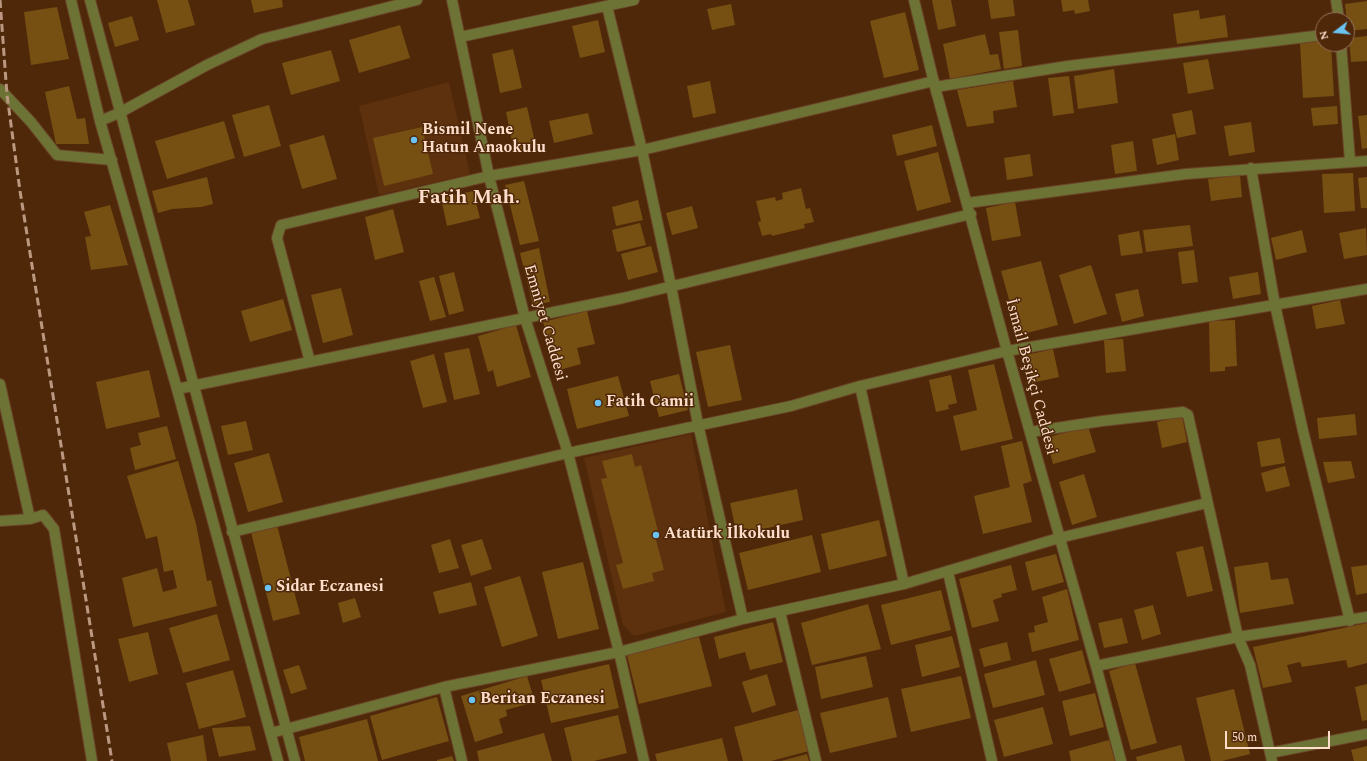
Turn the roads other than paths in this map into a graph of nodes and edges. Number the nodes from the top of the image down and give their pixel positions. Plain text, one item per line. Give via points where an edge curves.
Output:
1 (71, 0) edge
2 (90, 0) edge
3 (417, 0) edge
4 (452, 0) edge
5 (634, 0) edge
6 (914, 0) edge
7 (1336, 0) edge
8 (613, 3) edge
9 (1338, 12) edge
10 (1315, 36) edge
11 (460, 37) junction
12 (1342, 52) edge
13 (934, 84) junction
14 (0, 89) edge
15 (119, 113) junction
16 (100, 121) junction
17 (642, 150) junction
18 (112, 160) junction
19 (1350, 161) junction
20 (1367, 161) edge
21 (1251, 168) junction
22 (490, 176) junction
23 (967, 203) junction
24 (970, 214) junction
25 (671, 286) junction
26 (1367, 289) edge
27 (1275, 305) junction
28 (525, 318) junction
29 (1006, 351) junction
30 (310, 362) junction
31 (0, 384) edge
32 (194, 384) junction
33 (860, 386) junction
34 (177, 389) junction
35 (698, 424) junction
36 (1030, 432) junction
37 (568, 453) junction
38 (1207, 503) junction
39 (30, 519) junction
40 (0, 521) edge
41 (232, 532) junction
42 (1059, 538) junction
43 (948, 572) junction
44 (904, 584) junction
45 (780, 612) junction
46 (1367, 618) edge
47 (743, 619) junction
48 (1350, 621) junction
49 (1238, 637) junction
50 (619, 652) junction
51 (1096, 666) junction
52 (444, 687) junction
53 (288, 730) junction
54 (272, 733) junction
55 (1367, 734) edge
56 (1271, 757) edge
57 (92, 761) edge
58 (278, 761) edge
59 (295, 761) edge
60 (462, 761) edge
61 (644, 761) edge
62 (816, 761) edge
63 (992, 761) edge
64 (1121, 761) edge

1 - 16 street
2 - 15 street
3 - 15 street via 262,39 207,65
4 - 11 street, Emniyet Caddesi
5 - 8 street
6 - 13 street, İsmail Beşikçi Caddesi
7 - 9 street
8 - 11 street
8 - 17 street
10 - 13 street
11 - 22 street, Emniyet Caddesi
12 - 19 street
13 - 17 street
13 - 23 street, İsmail Beşikçi Caddesi
14 - 18 street via 31,122 56,155
15 - 16 street
15 - 32 street
16 - 18 street
17 - 22 street
17 - 25 street
18 - 34 street
19 - 20 street
19 - 21 street
21 - 23 street
21 - 27 street
22 - 28 street, Emniyet Caddesi
22 - 30 street via 281,226 277,238
23 - 24 street, İsmail Beşikçi Caddesi
24 - 25 street
24 - 29 street, İsmail Beşikçi Caddesi
25 - 28 street
25 - 35 street
26 - 27 street
27 - 29 street
27 - 48 street via 1303,432
28 - 30 street
28 - 37 street, Emniyet Caddesi
29 - 33 street
29 - 36 street, İsmail Beşikçi Caddesi
30 - 32 street
31 - 39 street
32 - 34 street
32 - 41 street
33 - 35 street via 791,406
33 - 44 street
34 - 54 street
35 - 37 street
35 - 47 street
36 - 38 street via 1102,420 1183,412 1188,415
36 - 42 street, İsmail Beşikçi Caddesi
37 - 41 street
37 - 50 street, Emniyet Caddesi
38 - 42 street
38 - 49 street
39 - 40 street
39 - 57 street via 43,515 54,529
41 - 53 street
42 - 43 street
42 - 51 street, İsmail Beşikçi Caddesi
43 - 44 street
43 - 63 street
44 - 45 street
45 - 47 street
45 - 62 street
46 - 48 street
47 - 50 street
48 - 49 street
49 - 51 street
49 - 56 street via 1250,665
50 - 52 street
50 - 61 street, Emniyet Caddesi
51 - 64 street, İsmail Beşikçi Caddesi
52 - 53 street
52 - 60 street
53 - 54 street
53 - 59 street
54 - 58 street
55 - 56 street

